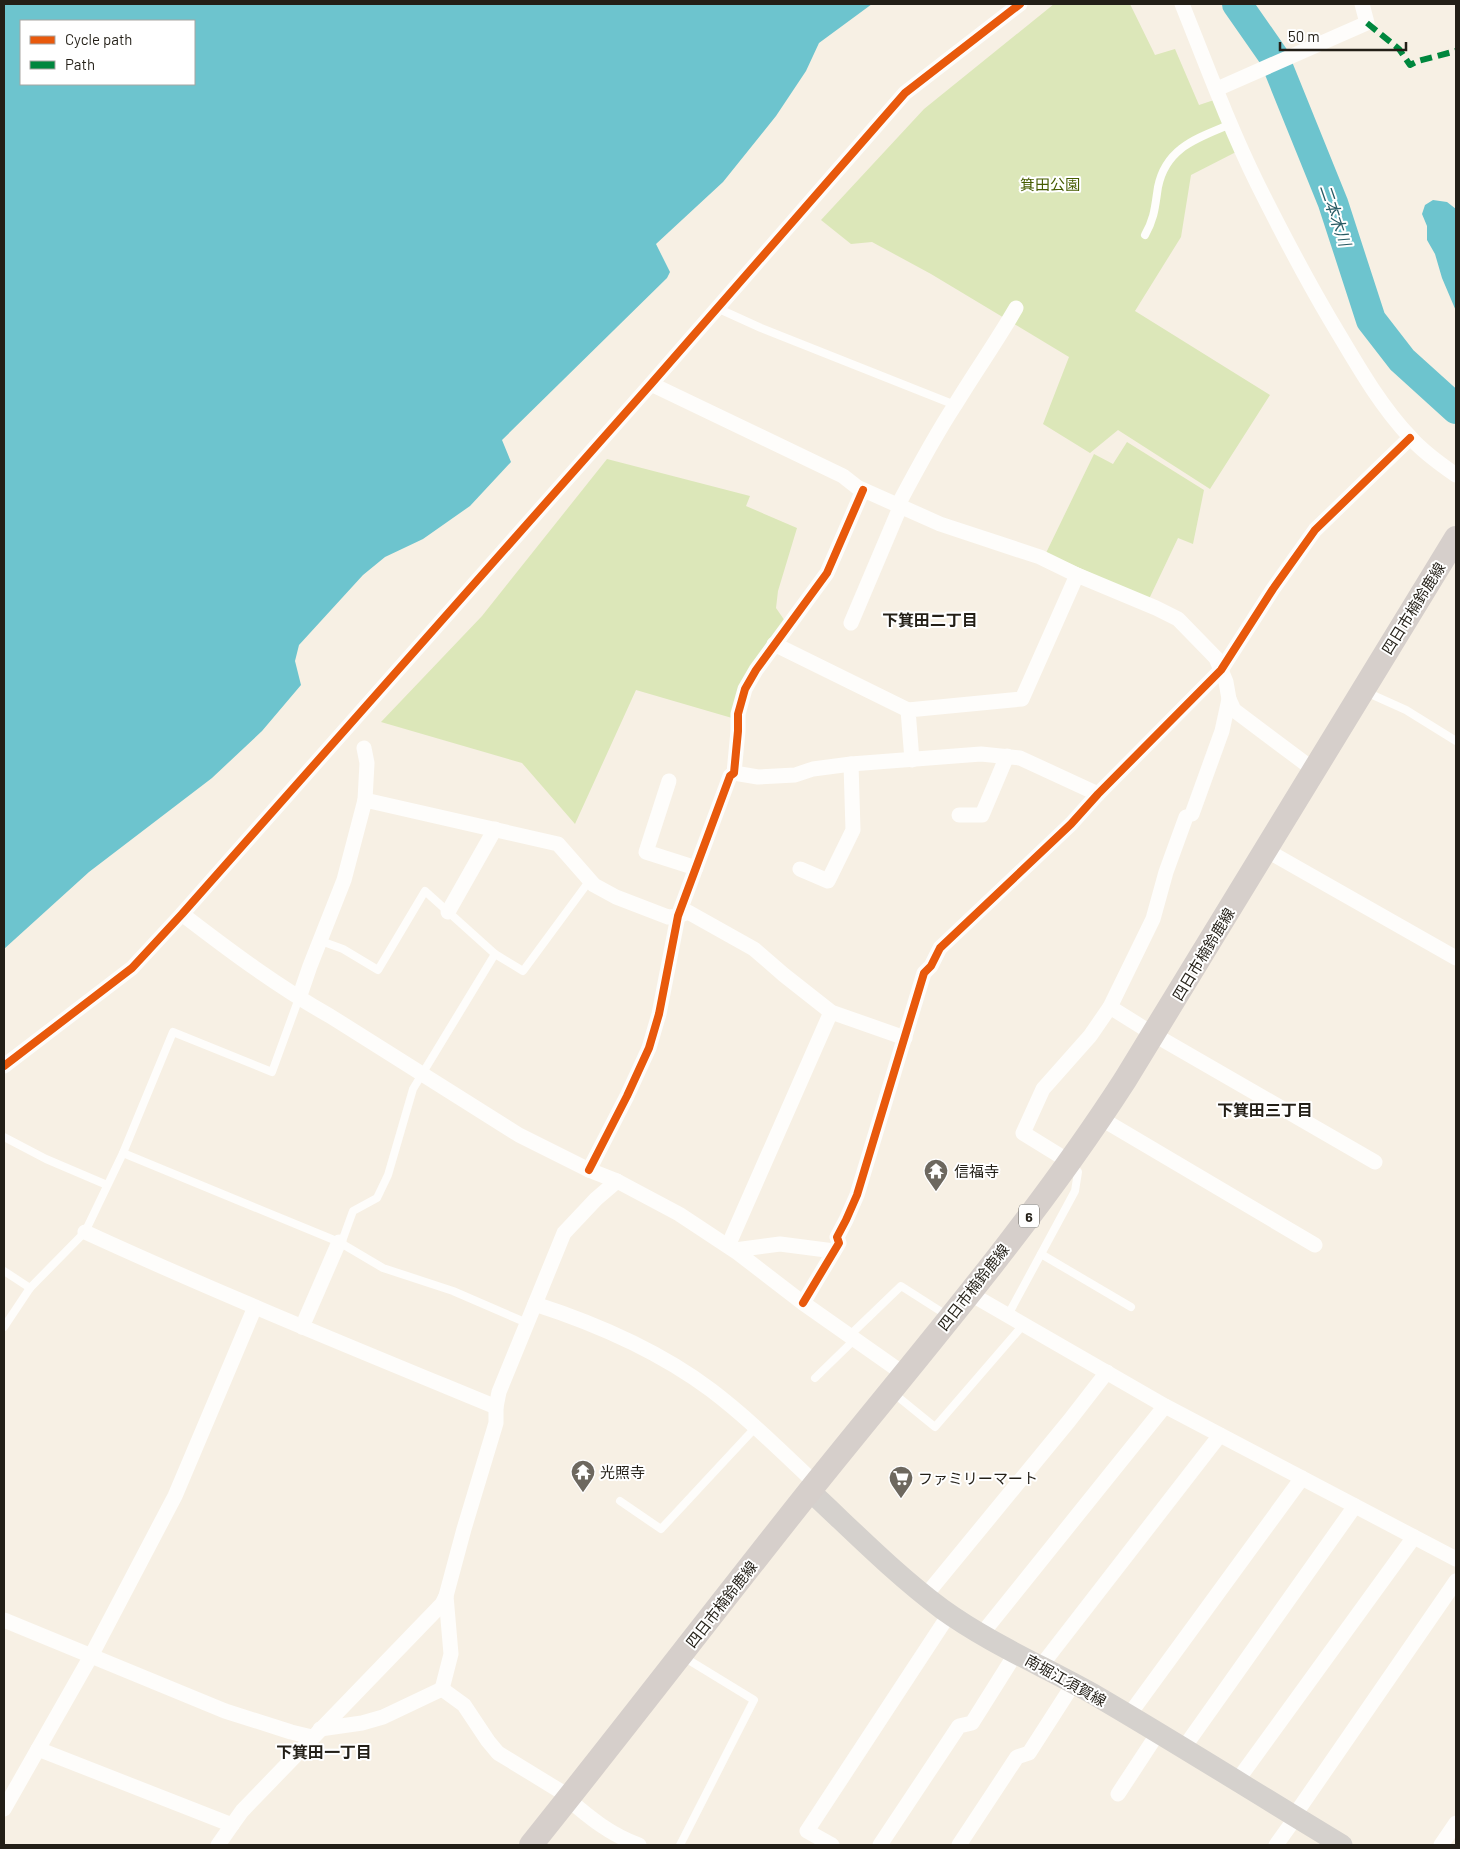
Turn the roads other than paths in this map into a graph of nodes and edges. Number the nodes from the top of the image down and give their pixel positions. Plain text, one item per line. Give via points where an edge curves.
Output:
1 (1020, 4) edge
2 (1182, 4) edge
3 (1362, 4) edge
4 (1222, 88) junction
5 (1231, 124) junction
6 (1145, 235) dead end
7 (717, 308) junction
8 (1016, 308) dead end
9 (651, 384) junction
10 (954, 405) junction
11 (1410, 438) junction
12 (1456, 475) edge
13 (863, 490) junction
14 (900, 505) junction
15 (1456, 538) edge
16 (1077, 575) junction
17 (851, 622) dead end
18 (774, 644) junction
19 (1221, 670) junction
20 (1362, 690) junction
21 (1229, 699) junction
22 (908, 710) junction
23 (1456, 741) edge
24 (364, 748) dead end
25 (1007, 756) junction
26 (912, 760) junction
27 (851, 764) junction
28 (1314, 770) junction
29 (734, 773) junction
30 (669, 781) dead end
31 (1098, 794) junction
32 (365, 800) junction
33 (959, 815) dead end
34 (494, 829) junction
35 (1266, 850) junction
36 (696, 868) junction
37 (800, 869) dead end
38 (590, 880) junction
39 (448, 912) junction
40 (182, 914) junction
41 (678, 916) junction
42 (321, 941) junction
43 (495, 954) junction
44 (1456, 958) edge
45 (300, 998) junction
46 (1110, 1006) junction
47 (832, 1012) junction
48 (1153, 1034) junction
49 (905, 1038) junction
50 (4, 1066) edge
51 (422, 1074) junction
52 (1100, 1118) junction
53 (4, 1137) edge
54 (123, 1153) junction
55 (1070, 1162) junction
56 (1375, 1162) dead end
57 (589, 1170) junction
58 (617, 1181) junction
59 (107, 1184) junction
60 (85, 1232) junction
61 (340, 1243) junction
62 (1315, 1245) dead end
63 (732, 1248) junction
64 (834, 1251) junction
65 (1041, 1254) junction
66 (4, 1272) edge
67 (30, 1288) junction
68 (969, 1292) junction
69 (803, 1303) junction
70 (535, 1304) junction
71 (255, 1307) junction
72 (1131, 1307) dead end
73 (1008, 1315) junction
74 (949, 1317) junction
75 (527, 1323) junction
76 (1024, 1324) junction
77 (4, 1326) edge
78 (302, 1327) junction
79 (852, 1338) junction
80 (1107, 1372) junction
81 (815, 1378) dead end
82 (897, 1382) junction
83 (1165, 1406) junction
84 (496, 1407) junction
85 (755, 1428) junction
86 (1220, 1435) junction
87 (1302, 1478) junction
88 (813, 1487) junction
89 (620, 1501) dead end
90 (1355, 1506) junction
91 (1414, 1537) junction
92 (1456, 1559) edge
93 (1456, 1581) edge
94 (926, 1595) junction
95 (446, 1596) junction
96 (950, 1613) junction
97 (4, 1620) edge
98 (981, 1635) junction
99 (1016, 1653) junction
100 (681, 1655) junction
101 (91, 1656) junction
102 (1041, 1666) junction
103 (1074, 1684) junction
104 (442, 1689) junction
105 (1129, 1715) junction
106 (316, 1733) junction
107 (1158, 1733) junction
108 (38, 1749) junction
109 (1183, 1749) junction
110 (1237, 1781) junction
111 (1118, 1794) dead end
112 (569, 1798) junction
113 (4, 1809) edge
114 (1295, 1816) junction
115 (1456, 1823) edge
116 (232, 1825) junction
117 (218, 1845) edge
118 (531, 1845) edge
119 (638, 1845) edge
120 (680, 1845) edge
121 (832, 1845) edge
122 (880, 1845) edge
123 (959, 1845) edge
124 (1276, 1845) edge
125 (1342, 1845) edge
126 (1441, 1845) edge

1 - 7 street via 905,93
2 - 4 street
3 - 4 street via 1367,23
4 - 5 street
5 - 6 lane via 1188,143 1166,165 1154,218
5 - 11 street via 1258,184 1322,305 1390,414
7 - 9 street
7 - 10 lane
8 - 10 street via 996,344
9 - 13 street via 843,476
9 - 40 street
10 - 14 street via 916,470
11 - 12 street
11 - 19 street via 1315,530
13 - 14 street
13 - 18 street via 827,573
14 - 16 street via 940,524 1040,557
14 - 17 street
15 - 20 main road, 四日市楠鈴鹿線 / 6
16 - 19 street via 1178,619 1216,658
16 - 22 street via 1022,699
18 - 22 street
18 - 29 street via 756,670 741,701
19 - 21 street
19 - 31 street
20 - 23 lane via 1406,710
20 - 28 main road, 四日市楠鈴鹿線 / 6
21 - 28 street via 1234,710
21 - 46 street via 1222,731 1166,872 1153,918
22 - 26 street
24 - 32 street via 367,763
25 - 26 street via 981,754
25 - 31 street via 1020,758
25 - 33 street via 982,815
26 - 27 street
27 - 29 street via 794,775 758,777
27 - 37 street via 853,830 828,881
28 - 35 main road, 四日市楠鈴鹿線 / 6
29 - 36 street via 730,776
30 - 36 street via 646,852
31 - 49 street via 1033,861 940,948 924,973
32 - 34 street
32 - 42 street via 344,880
34 - 38 street via 558,844
34 - 39 street
35 - 44 street
35 - 48 main road, 四日市楠鈴鹿線 / 6
36 - 41 street
38 - 41 street via 616,897 668,918
38 - 43 lane via 523,971
39 - 42 lane via 425,891 378,970 343,949
39 - 43 lane
40 - 45 street via 247,964
40 - 50 street via 132,968
41 - 47 street via 688,912 754,949
41 - 57 street via 660,1014 649,1048
42 - 45 street
43 - 51 lane
45 - 51 street
45 - 54 lane via 272,1072 173,1032
46 - 48 street
46 - 55 street via 1090,1036 1043,1089 1022,1133
47 - 49 street
47 - 63 street
48 - 52 main road, 四日市楠鈴鹿線 / 6
48 - 56 street
49 - 64 street via 857,1195 837,1237 839,1242
51 - 57 street via 519,1135
51 - 61 lane via 413,1089 388,1175 377,1198 353,1212
52 - 55 main road, 四日市楠鈴鹿線 / 6
52 - 62 street
53 - 59 lane via 46,1160
54 - 59 lane
54 - 61 lane
55 - 65 lane via 1078,1172 1075,1191
55 - 68 main road, 四日市楠鈴鹿線 / 6
57 - 58 street
58 - 63 street via 679,1214
58 - 70 street via 564,1233
59 - 60 lane
60 - 67 lane
60 - 71 street
61 - 75 lane via 383,1268 453,1291
61 - 78 street
63 - 64 street via 780,1244
63 - 69 street
64 - 69 street
65 - 72 lane
65 - 73 lane
66 - 67 lane
67 - 77 lane
68 - 73 street
68 - 74 main road, 四日市楠鈴鹿線 / 6
69 - 79 street
70 - 75 street
70 - 85 street via 645,1349 711,1390
71 - 78 street
71 - 101 street via 175,1496
73 - 76 street
74 - 79 lane via 901,1286
74 - 82 main road, 四日市楠鈴鹿線 / 6
75 - 84 street
76 - 80 street
76 - 82 lane via 935,1427
78 - 84 street
79 - 81 lane
79 - 82 street
80 - 83 street
80 - 94 street
82 - 88 main road, 四日市楠鈴鹿線 / 6
83 - 86 street
83 - 98 street
84 - 95 street via 496,1423
85 - 88 street
85 - 89 lane via 661,1529
86 - 87 street
86 - 102 street
87 - 90 street
87 - 105 street
88 - 94 main road, 南堀江須賀線 via 902,1576
88 - 100 main road, 四日市楠鈴鹿線 / 6
90 - 91 street
90 - 109 street
91 - 92 street
91 - 110 street
93 - 114 street
94 - 96 main road, 南堀江須賀線
95 - 104 street via 451,1654
95 - 106 street via 442,1604
96 - 98 main road, 南堀江須賀線
96 - 121 street via 807,1831
97 - 101 street
98 - 99 main road, 南堀江須賀線
99 - 102 main road, 南堀江須賀線
99 - 122 street via 972,1723 959,1726
100 - 112 main road, 四日市楠鈴鹿線 / 6
100 - 120 lane via 754,1700
101 - 106 street via 224,1711 291,1732
101 - 108 street
102 - 103 main road, 南堀江須賀線
103 - 105 main road, 南堀江須賀線
103 - 123 street via 1030,1753 1017,1757
104 - 106 street via 383,1717
104 - 112 street via 464,1705 498,1753
105 - 107 main road, 南堀江須賀線
106 - 116 street
107 - 109 main road, 南堀江須賀線
107 - 111 street
108 - 113 street
108 - 116 street
109 - 110 main road, 南堀江須賀線
110 - 114 main road, 南堀江須賀線
112 - 118 main road, 四日市楠鈴鹿線 / 6
112 - 119 street via 595,1822
114 - 124 street
114 - 125 main road, 南堀江須賀線
115 - 126 street
116 - 117 street

